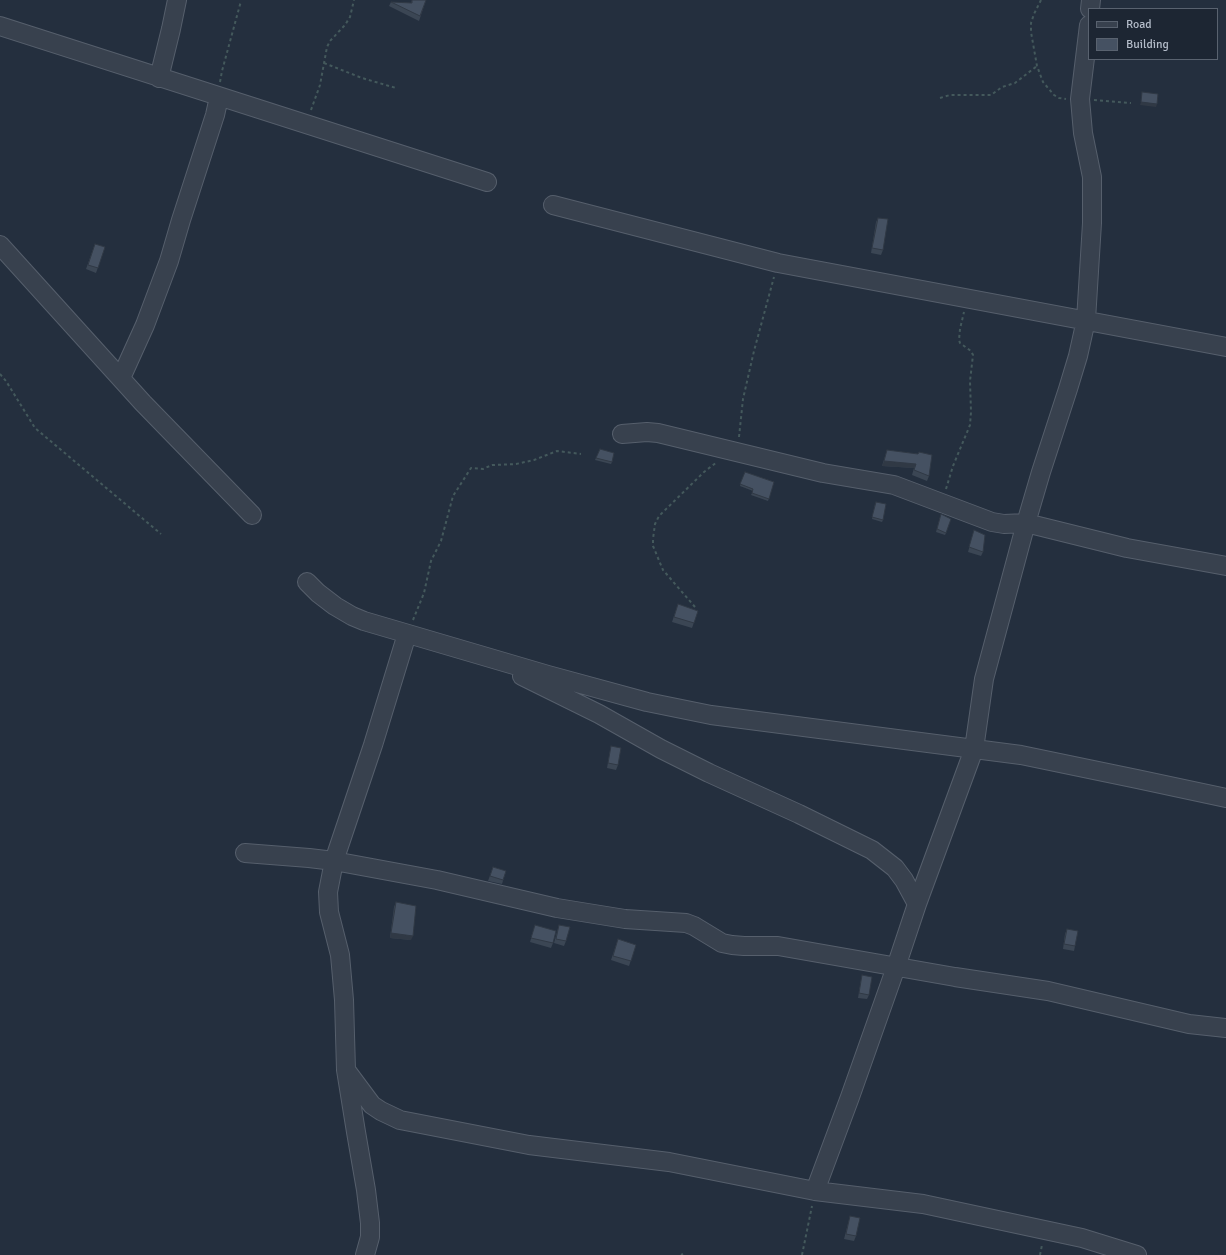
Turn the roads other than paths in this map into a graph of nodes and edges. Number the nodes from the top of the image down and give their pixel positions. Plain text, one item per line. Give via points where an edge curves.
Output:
1 (176, 0) edge
2 (0, 26) edge
3 (1088, 33) edge
4 (159, 78) junction
5 (219, 97) junction
6 (487, 182) dead end
7 (553, 205) dead end
8 (0, 245) edge
9 (1086, 320) junction
10 (1226, 346) edge
11 (121, 378) junction
12 (622, 434) dead end
13 (252, 515) dead end
14 (1026, 523) junction
15 (1226, 566) edge
16 (307, 582) dead end
17 (414, 635) junction
18 (974, 749) junction
19 (1226, 798) edge
20 (245, 853) dead end
21 (334, 861) junction
22 (918, 904) junction
23 (896, 967) junction
24 (1226, 1028) edge
25 (346, 1070) junction
26 (815, 1191) junction
27 (365, 1255) edge
28 (1137, 1255) edge

1 - 4 street
2 - 4 street
3 - 9 street via 1080,99 1083,132 1092,177
4 - 5 street
5 - 6 street
5 - 11 street via 169,261 145,325
7 - 9 street via 778,262
8 - 11 street
9 - 10 street
9 - 14 street via 1078,356
11 - 13 street
12 - 14 street via 658,433 823,473 894,485 992,522
14 - 15 street via 1127,548
14 - 18 street via 984,679
16 - 17 street via 334,606 352,616
17 - 18 street via 639,700 711,715
17 - 21 street via 373,744
17 - 22 street via 513,672 599,714 708,773 872,850 895,868
18 - 19 street via 1021,755
18 - 22 street
20 - 21 street
21 - 23 street via 437,880 557,908 625,919 686,923 722,943 732,945 778,946
21 - 25 street via 328,892 329,912 340,955
22 - 23 street
23 - 24 street via 1048,991 1188,1024
23 - 26 street
25 - 26 street via 372,1105 400,1120 529,1145 669,1162
25 - 27 street via 370,1223 370,1237
26 - 28 street via 923,1204 1082,1238

